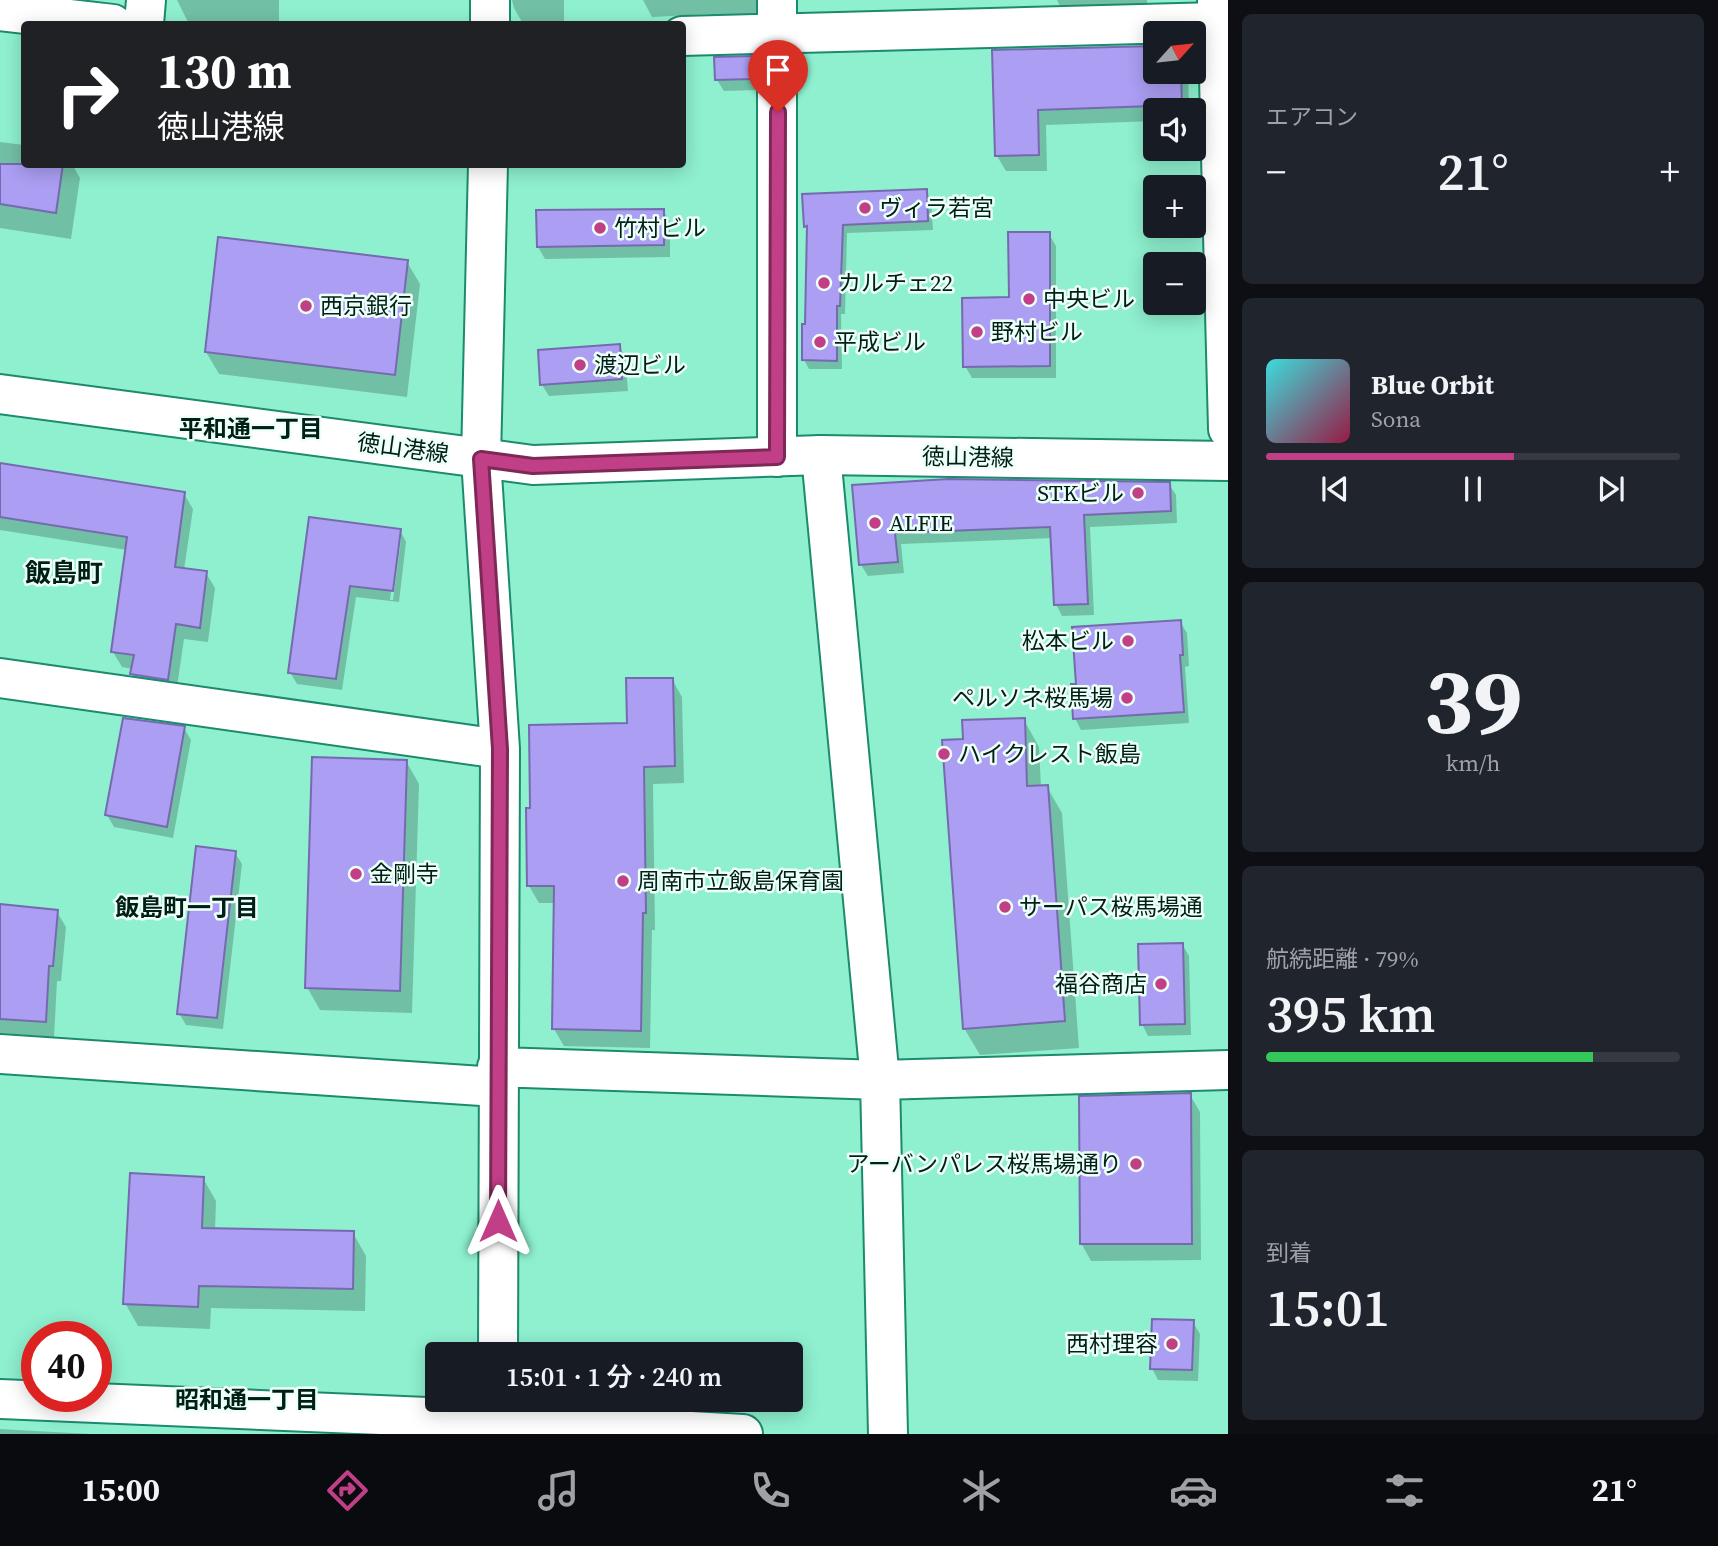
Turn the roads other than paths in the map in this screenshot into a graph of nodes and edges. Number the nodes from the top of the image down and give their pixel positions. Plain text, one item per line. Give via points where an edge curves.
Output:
1 (146, 0) edge
2 (490, 0) edge
3 (0, 11) edge
4 (1218, 11) edge
5 (778, 16) edge
6 (87, 21) edge
7 (144, 21) edge
8 (490, 21) edge
9 (686, 35) edge
10 (488, 168) edge
11 (0, 394) edge
12 (1228, 429) edge
13 (821, 455) junction
14 (777, 457) junction
15 (481, 459) junction
16 (1228, 461) edge
17 (0, 678) edge
18 (500, 749) junction
19 (0, 1054) edge
20 (1228, 1070) edge
21 (497, 1077) junction
22 (880, 1080) junction
23 (498, 1342) edge
24 (0, 1399) edge
25 (459, 1412) edge
26 (519, 1412) edge
27 (261, 1422) edge
28 (743, 1434) edge
29 (888, 1434) edge

1 - 7 street
2 - 8 street
3 - 6 street
4 - 5 street
4 - 12 street
5 - 9 street
5 - 14 street
10 - 15 street
11 - 15 street, 徳山港線
13 - 14 street, 徳山港線
13 - 16 street, 徳山港線
13 - 22 street
14 - 15 street, 徳山港線 via 533,466
15 - 18 street
17 - 18 street
18 - 21 street
19 - 21 street
20 - 22 street
21 - 22 street
21 - 23 street
22 - 29 street
24 - 27 street
25 - 27 street
26 - 28 street

